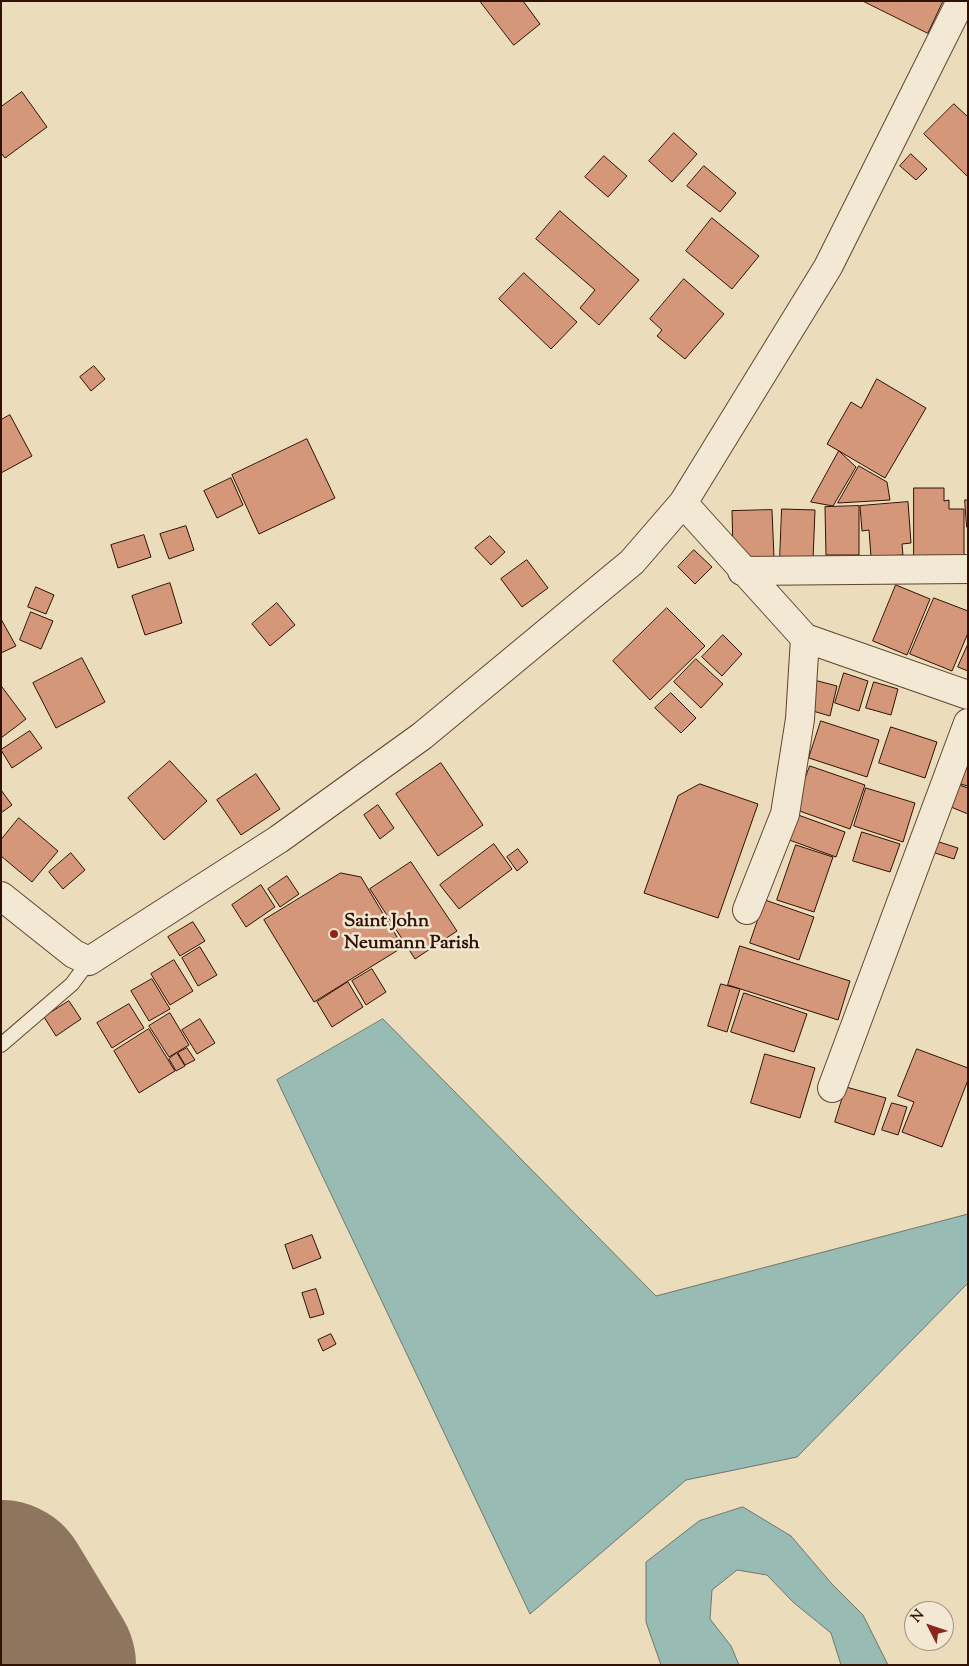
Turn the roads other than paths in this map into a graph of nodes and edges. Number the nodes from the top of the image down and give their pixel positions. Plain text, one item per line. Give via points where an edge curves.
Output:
1 (961, 1) edge
2 (683, 503) junction
3 (968, 569) edge
4 (742, 571) junction
5 (805, 638) junction
6 (968, 696) edge
7 (968, 723) edge
8 (1, 896) edge
9 (747, 910) dead end
10 (89, 961) junction
11 (1, 1045) edge
12 (832, 1088) dead end

1 - 2 street via 828,267
2 - 4 street
2 - 10 street via 632,562 422,736 279,839
3 - 4 street
4 - 5 street
5 - 6 street
5 - 9 street via 800,719 785,814
7 - 12 street
8 - 10 street via 74,954
10 - 11 lane via 72,984

